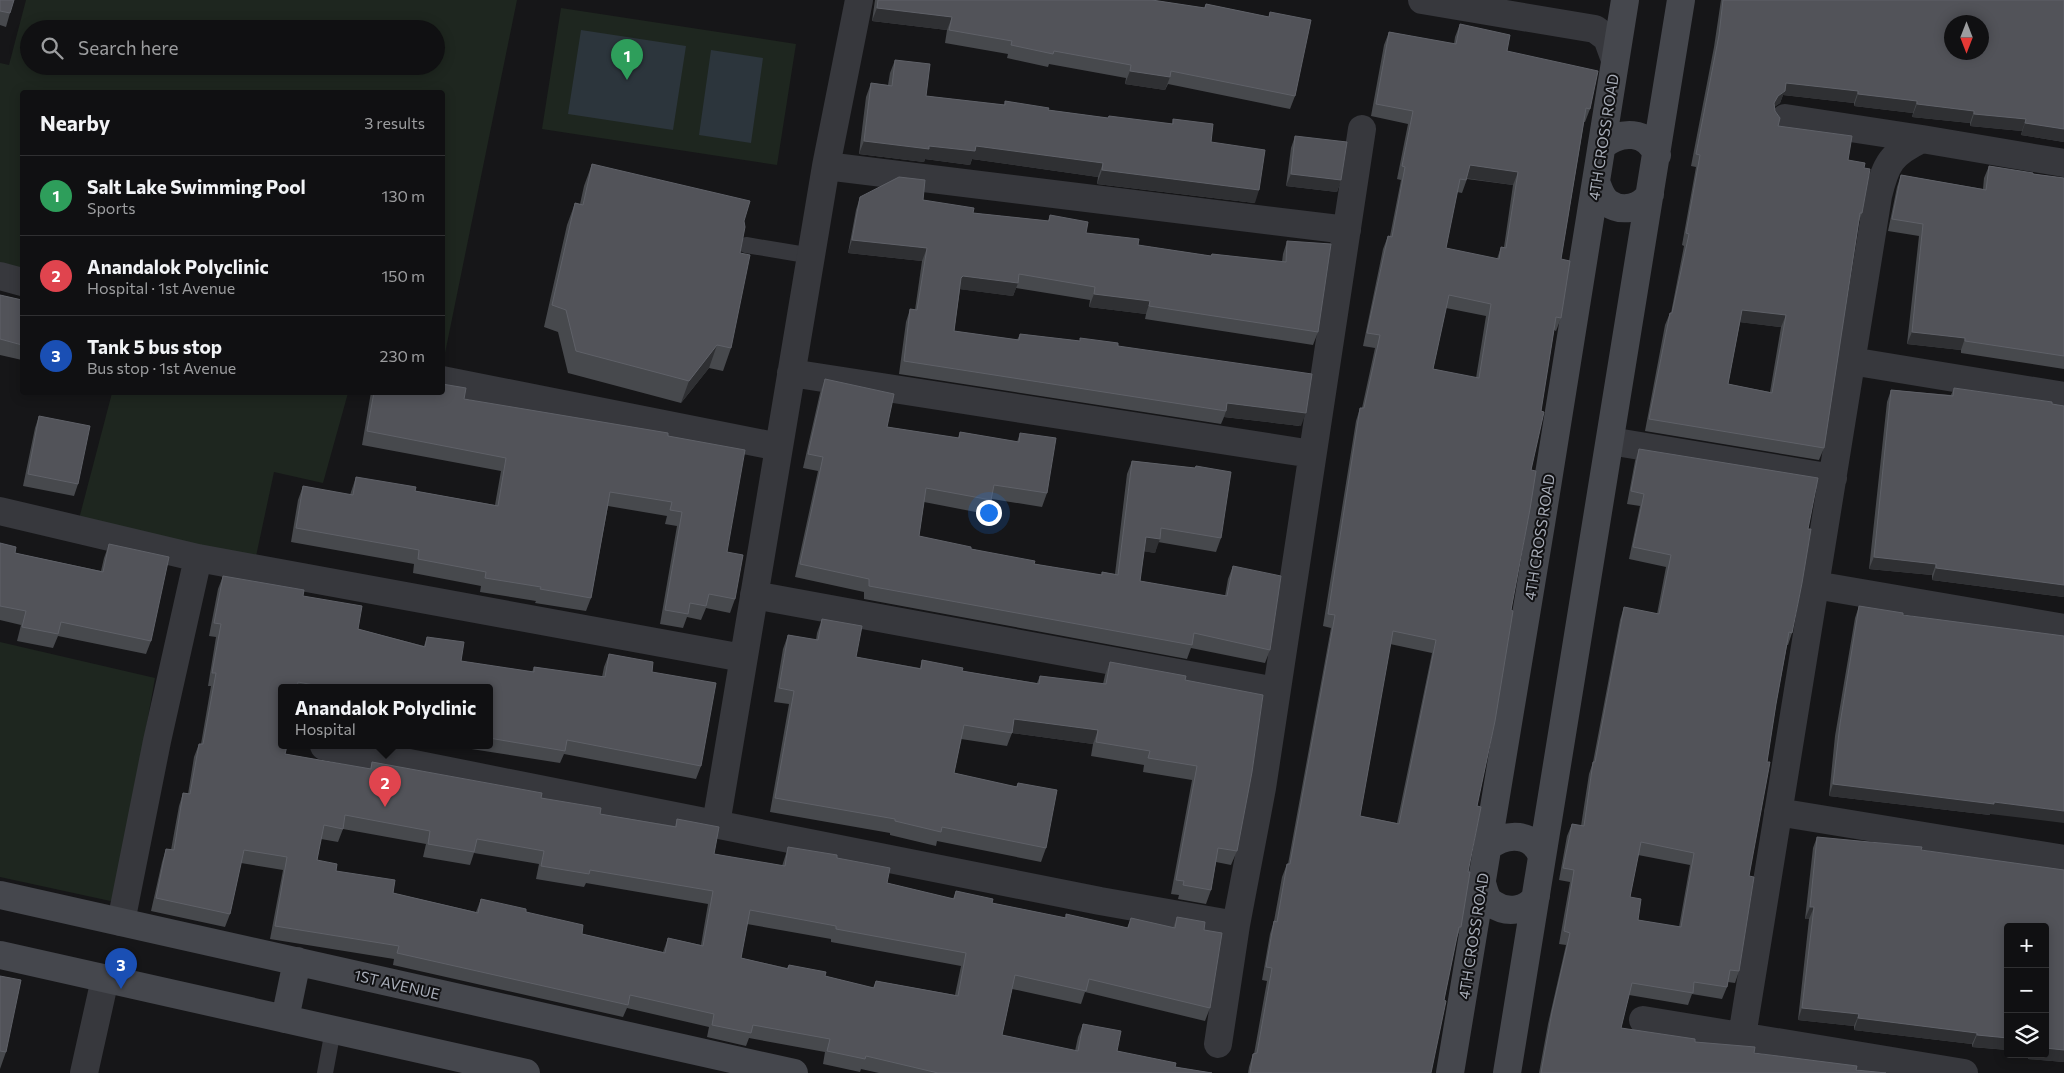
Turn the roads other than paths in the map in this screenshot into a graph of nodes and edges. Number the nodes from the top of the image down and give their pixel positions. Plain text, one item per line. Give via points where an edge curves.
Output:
1 (859, 0) edge
2 (1422, 0) edge
3 (1625, 0) edge
4 (1681, 0) edge
5 (1615, 60) junction
6 (1785, 118) dead end
7 (1362, 129) dead end
8 (1922, 139) junction
9 (1602, 146) junction
10 (1657, 155) junction
11 (2064, 163) edge
12 (826, 166) junction
13 (1596, 182) junction
14 (1650, 194) junction
15 (1347, 230) junction
16 (746, 245) edge
17 (812, 256) junction
18 (0, 276) edge
19 (20, 281) edge
20 (1851, 361) junction
21 (791, 373) junction
22 (445, 381) edge
23 (2064, 396) edge
24 (1610, 442) junction
25 (778, 447) junction
26 (1312, 454) junction
27 (1833, 478) junction
28 (0, 510) edge
29 (198, 558) junction
30 (1815, 585) junction
31 (754, 595) junction
32 (2064, 628) edge
33 (743, 658) junction
34 (1276, 691) junction
35 (339, 749) edge
36 (1778, 812) junction
37 (716, 824) junction
38 (1488, 848) junction
39 (1542, 857) junction
40 (2064, 859) edge
41 (1482, 883) junction
42 (0, 894) edge
43 (1536, 896) junction
44 (121, 922) junction
45 (1236, 925) junction
46 (0, 955) edge
47 (297, 961) junction
48 (105, 979) junction
49 (285, 1019) junction
50 (1643, 1020) dead end
51 (334, 1030) junction
52 (1742, 1036) junction
53 (1218, 1044) dead end
54 (84, 1073) edge
55 (325, 1073) edge
56 (526, 1073) edge
57 (794, 1073) edge
58 (1450, 1073) edge
59 (1506, 1073) edge
60 (1964, 1073) edge

1 - 12 street
2 - 5 street via 1595,29 1607,38
3 - 5 street, 4TH CROSS ROAD
4 - 10 street
5 - 9 street, 4TH CROSS ROAD
6 - 8 street
7 - 15 street
8 - 11 street
8 - 20 street via 1893,157 1883,175
9 - 10 street via 1612,137 1633,135 1645,139
9 - 13 street, 4TH CROSS ROAD
10 - 14 street
12 - 15 street
12 - 17 street
13 - 14 street via 1608,203 1622,208 1642,204
13 - 38 street, 4TH CROSS ROAD
14 - 24 street
15 - 26 street
16 - 17 lane
17 - 21 street
18 - 19 street
20 - 23 street
20 - 27 street
21 - 25 street
21 - 26 street
22 - 25 street
24 - 27 street
24 - 39 street
25 - 31 street
26 - 34 street
27 - 30 street
28 - 29 street
29 - 33 street
29 - 44 street
30 - 32 street
30 - 36 street
31 - 33 street
31 - 34 street
33 - 37 street
34 - 45 street via 1262,788
35 - 37 street
36 - 40 street
36 - 52 street
37 - 45 street
38 - 39 street via 1498,839 1519,836 1531,841
38 - 41 street, 4TH CROSS ROAD
39 - 43 street
41 - 43 street via 1493,905 1508,910 1528,906
41 - 58 street, 4TH CROSS ROAD
42 - 44 street, 1ST AVENUE
43 - 59 street
44 - 47 street, 1ST AVENUE
45 - 53 street
46 - 48 street
47 - 49 street
47 - 57 street, 1ST AVENUE
48 - 49 street
48 - 54 street
49 - 51 street
50 - 52 street
51 - 55 lane
51 - 56 street
52 - 60 street

